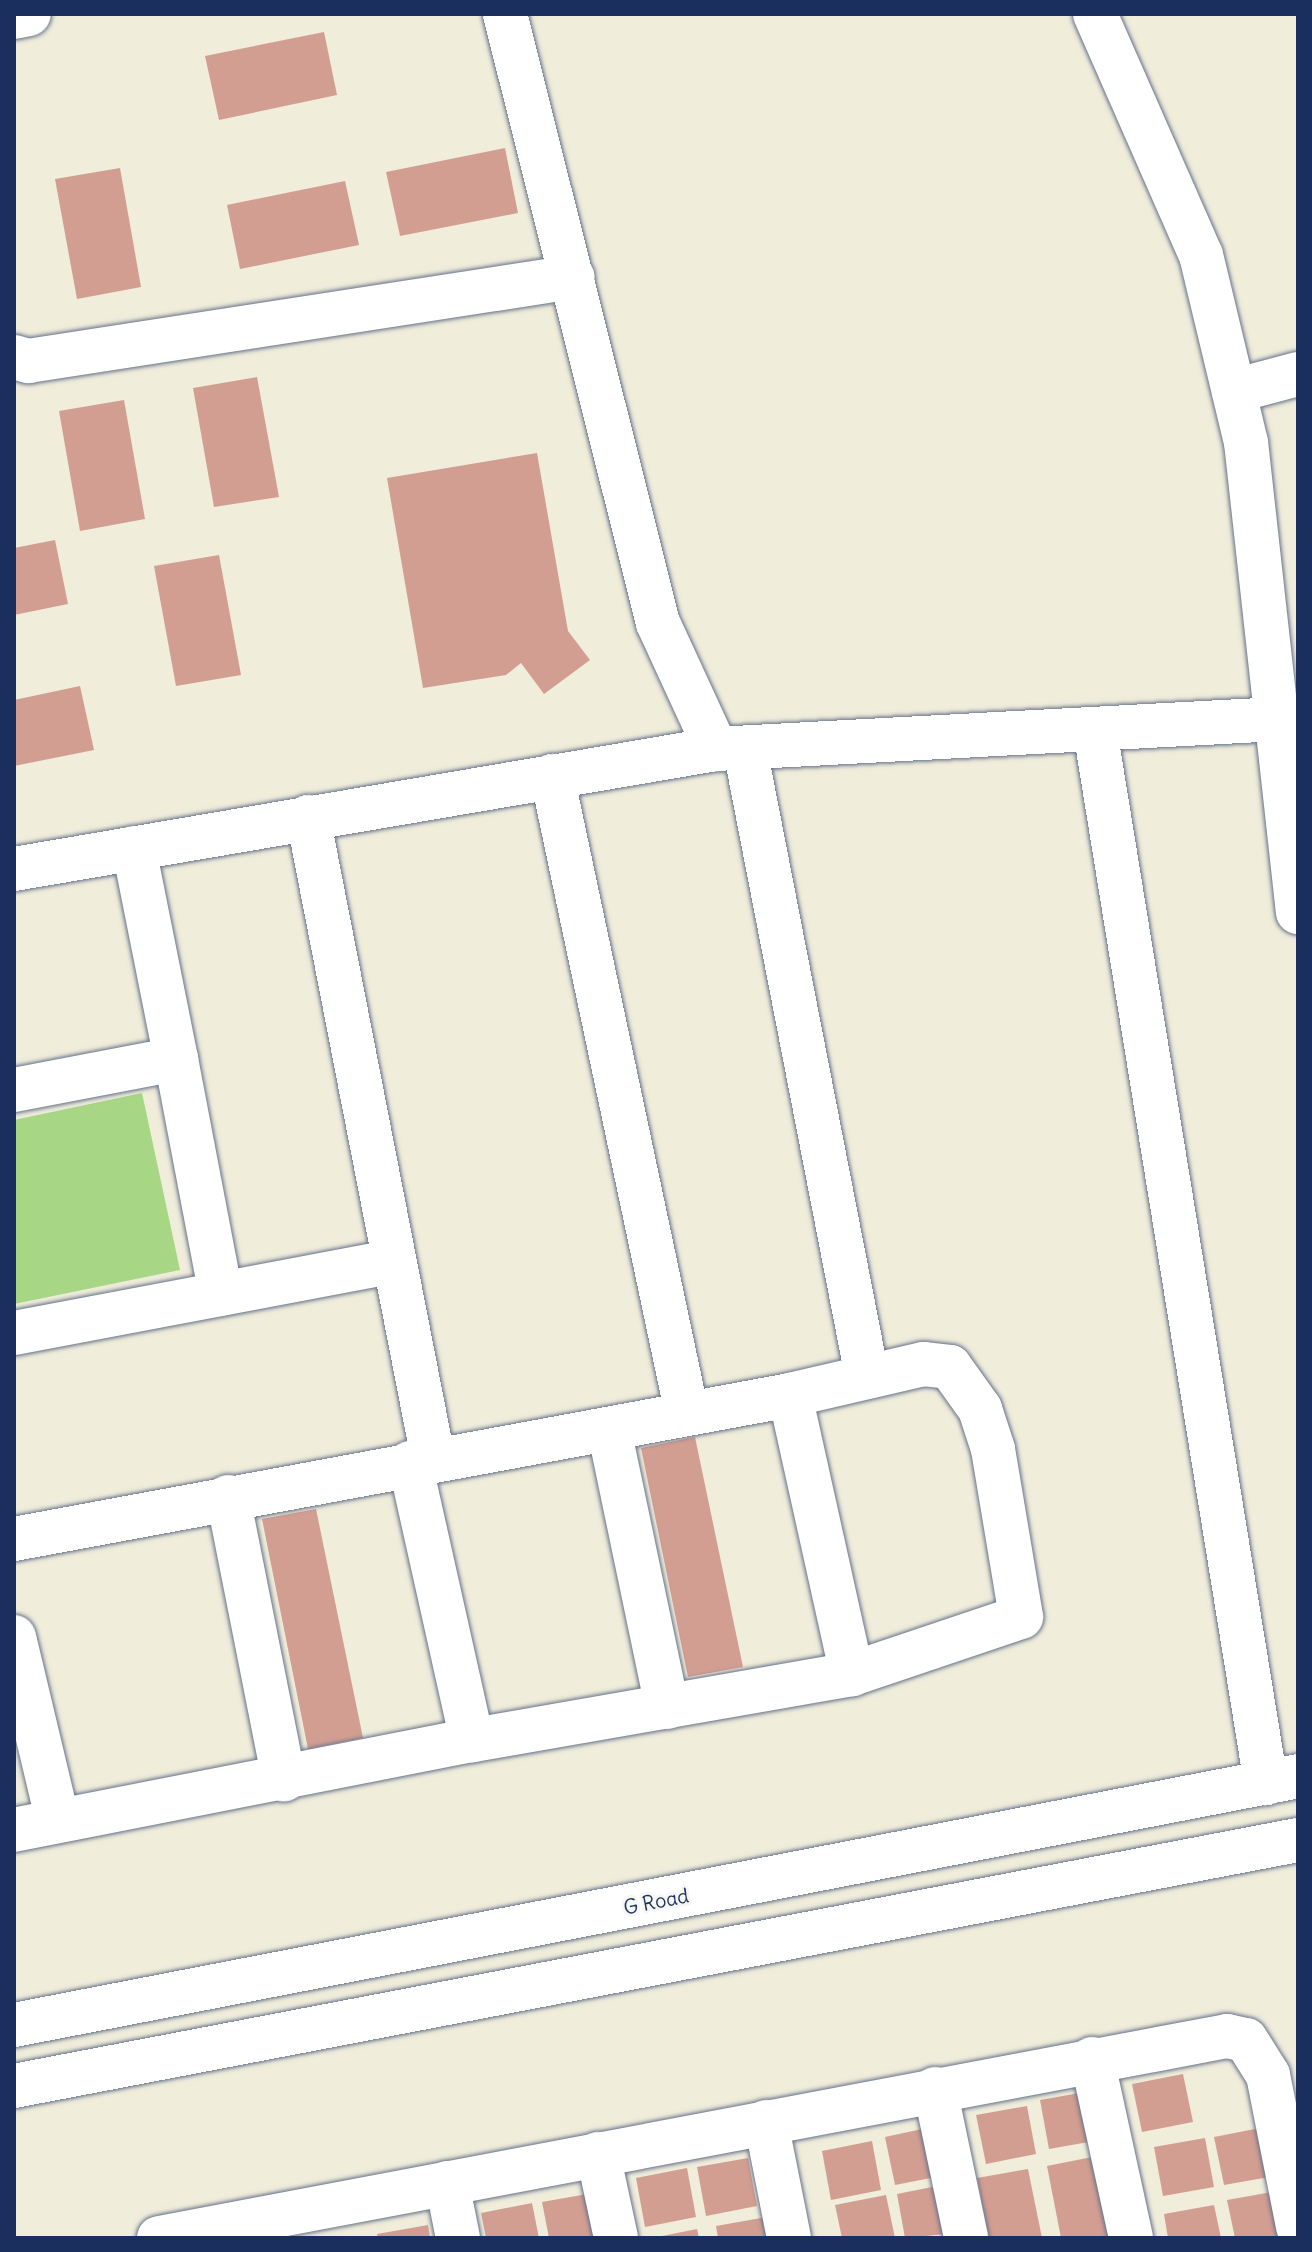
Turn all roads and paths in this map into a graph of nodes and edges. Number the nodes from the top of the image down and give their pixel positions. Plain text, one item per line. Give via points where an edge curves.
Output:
1 (29, 14) edge
2 (505, 14) edge
3 (1095, 14) edge
4 (14, 17) edge
5 (573, 277) junction
6 (14, 357) edge
7 (1298, 374) edge
8 (1234, 391) junction
9 (1288, 720) edge
10 (1095, 730) junction
11 (730, 749) junction
12 (552, 776) junction
13 (308, 817) junction
14 (134, 848) junction
15 (14, 869) edge
16 (1298, 912) edge
17 (176, 1059) junction
18 (14, 1090) edge
19 (394, 1261) junction
20 (221, 1294) junction
21 (14, 1333) edge
22 (867, 1376) junction
23 (790, 1395) junction
24 (687, 1414) junction
25 (609, 1429) junction
26 (421, 1461) junction
27 (228, 1497) junction
28 (16, 1529) edge
29 (14, 1637) edge
30 (852, 1674) junction
31 (667, 1707) junction
32 (472, 1740) junction
33 (284, 1779) junction
34 (1282, 1780) edge
35 (58, 1821) junction
36 (14, 1830) edge
37 (1298, 1840) edge
38 (14, 2025) edge
39 (1092, 2059) junction
40 (14, 2086) edge
41 (935, 2089) junction
42 (766, 2122) junction
43 (598, 2154) junction
44 (447, 2183) junction
45 (279, 2227) edge
46 (1298, 2227) edge
47 (159, 2238) edge
48 (458, 2238) edge
49 (616, 2238) edge
50 (789, 2238) edge
51 (966, 2238) edge
52 (1131, 2238) edge

1 - 4 street
2 - 5 street
3 - 8 street via 1201,255
5 - 6 street via 28,361
5 - 11 street via 658,623
7 - 8 street
8 - 9 street
9 - 10 street
9 - 16 street
10 - 11 street
10 - 34 street
11 - 12 street
11 - 22 street
12 - 13 street
12 - 24 street
13 - 14 street
13 - 19 street
14 - 15 street
14 - 17 street
17 - 18 street
17 - 20 street
19 - 20 street
19 - 26 street
20 - 21 street
22 - 23 street
22 - 30 street via 923,1364 950,1367 965,1383 993,1449 1021,1617
23 - 24 street
23 - 30 street
24 - 25 street
25 - 26 street
25 - 31 street
26 - 27 street
26 - 32 street
27 - 28 street
27 - 33 street
29 - 35 street
30 - 31 street
31 - 32 street
32 - 33 street
33 - 35 street
34 - 38 street, G Road
35 - 36 street
37 - 40 street
39 - 41 street
39 - 46 street via 1227,2036 1246,2040 1268,2075
39 - 52 street
41 - 42 street
41 - 51 street
42 - 43 street
42 - 50 street
43 - 44 street
43 - 49 street
44 - 45 street
44 - 48 street
45 - 47 street

